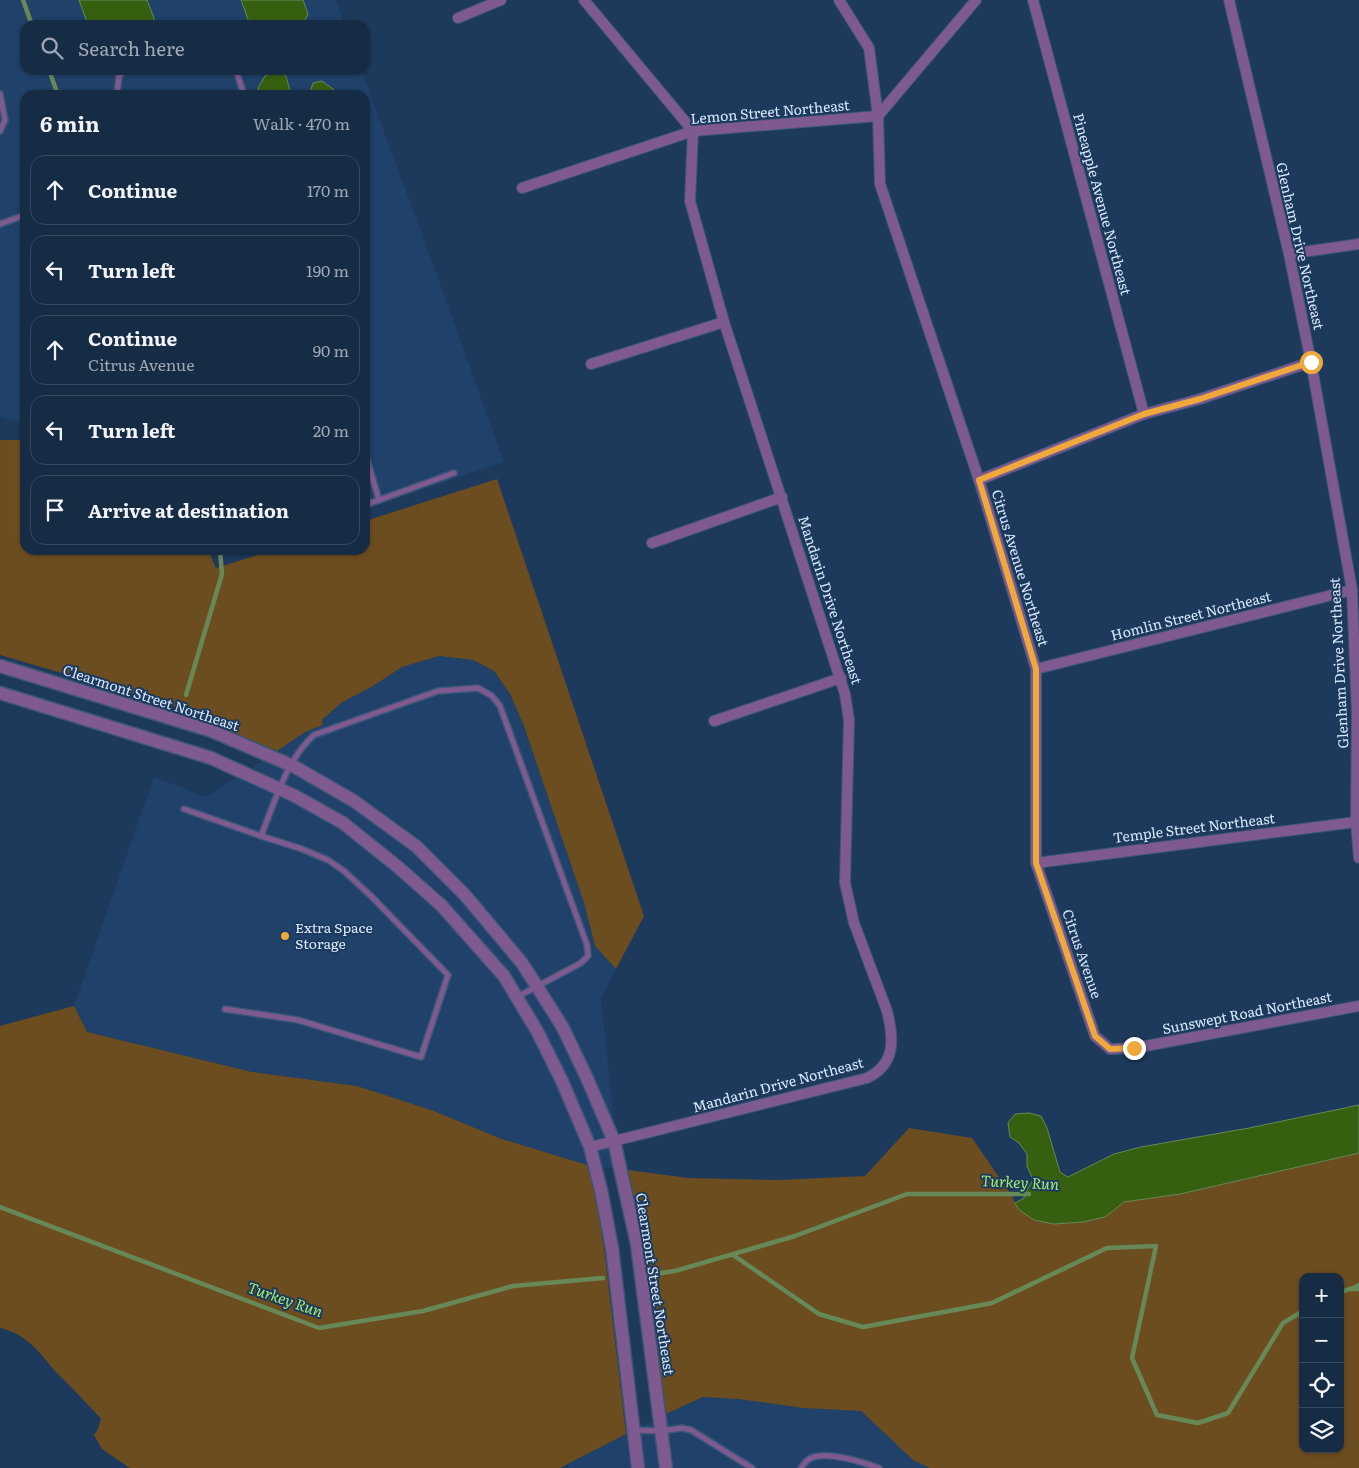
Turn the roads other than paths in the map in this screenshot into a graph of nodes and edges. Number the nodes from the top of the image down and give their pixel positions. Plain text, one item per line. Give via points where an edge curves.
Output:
1 (501, 0) edge
2 (584, 0) edge
3 (839, 0) edge
4 (976, 0) edge
5 (1033, 0) edge
6 (1229, 0) edge
7 (458, 18) dead end
8 (120, 75) edge
9 (238, 75) edge
10 (118, 90) edge
11 (242, 90) edge
12 (0, 94) edge
13 (878, 116) junction
14 (0, 131) edge
15 (693, 131) junction
16 (522, 188) dead end
17 (20, 217) edge
18 (0, 224) edge
19 (1359, 244) edge
20 (1289, 254) junction
21 (724, 322) junction
22 (1311, 362) junction
23 (591, 364) dead end
24 (1144, 414) junction
25 (370, 470) edge
26 (454, 473) dead end
27 (979, 480) junction
28 (782, 497) junction
29 (379, 500) junction
30 (370, 503) edge
31 (652, 543) dead end
32 (1352, 590) junction
33 (0, 666) edge
34 (1036, 669) junction
35 (841, 678) junction
36 (0, 692) edge
37 (1358, 712) edge
38 (714, 721) dead end
39 (291, 765) junction
40 (280, 789) junction
41 (184, 809) dead end
42 (1356, 822) junction
43 (261, 836) junction
44 (1359, 858) edge
45 (1036, 863) junction
46 (537, 986) junction
47 (516, 998) junction
48 (1359, 1006) edge
49 (225, 1009) dead end
50 (1110, 1049) joint
51 (614, 1141) junction
52 (590, 1147) junction
53 (633, 1430) junction
54 (661, 1431) junction
55 (638, 1468) edge
56 (666, 1468) edge
57 (752, 1468) edge
58 (801, 1468) edge
59 (879, 1468) edge

1 - 7 street
2 - 15 street
3 - 13 street via 869,48
4 - 13 street
5 - 24 street, Pineapple Avenue Northeast
6 - 20 street, Glenham Drive Northeast
8 - 10 lane
9 - 11 lane
12 - 14 lane via 5,120
13 - 15 street, Lemon Street Northeast
13 - 27 street, Citrus Avenue Northeast via 880,184
15 - 16 street, Lemon Street Northeast
15 - 21 street, Mandarin Drive Northeast via 690,201
17 - 18 lane
19 - 20 street
20 - 22 street, Glenham Drive Northeast
21 - 23 street
21 - 28 street, Mandarin Drive Northeast
22 - 24 street
22 - 32 street, Glenham Drive Northeast
24 - 27 street
25 - 29 lane
26 - 29 lane
27 - 34 street, Citrus Avenue Northeast
28 - 31 street
28 - 35 street, Mandarin Drive Northeast
29 - 30 lane
32 - 34 street, Homlin Street Northeast
32 - 37 street, Glenham Drive Northeast
33 - 39 street, Clearmont Street Northeast via 212,731
34 - 45 street, Citrus Avenue Northeast
35 - 38 street
35 - 51 street, Mandarin Drive Northeast via 849,720 845,883 854,922 890,1025 891,1046 886,1063 877,1073 853,1082
36 - 40 street via 211,758
37 - 42 street, Glenham Drive Northeast
39 - 40 lane
39 - 46 street, Clearmont Street Northeast via 354,801 416,846 465,895 522,963
39 - 46 lane via 303,745 314,735 438,691 478,688 492,696 500,706 587,945 588,956 581,963
40 - 43 lane
40 - 47 street via 343,823 398,866 441,905 504,976
41 - 43 lane
42 - 44 street, Glenham Drive Northeast
42 - 45 street, Temple Street Northeast
43 - 49 lane via 302,849 344,871 448,975 421,1057 298,1020
45 - 50 street, Citrus Avenue via 1095,1036
46 - 47 lane
46 - 51 street, Clearmont Street Northeast via 562,1026
47 - 52 street via 558,1073
48 - 50 street, Sunswept Road Northeast via 1134,1048
51 - 52 street, Mandarin Drive Northeast
51 - 54 street, Clearmont Street Northeast via 637,1244
52 - 53 street via 612,1248
53 - 54 lane
53 - 55 street
54 - 56 street, Clearmont Street Northeast
54 - 57 lane via 691,1430
58 - 59 lane via 817,1456 829,1456

